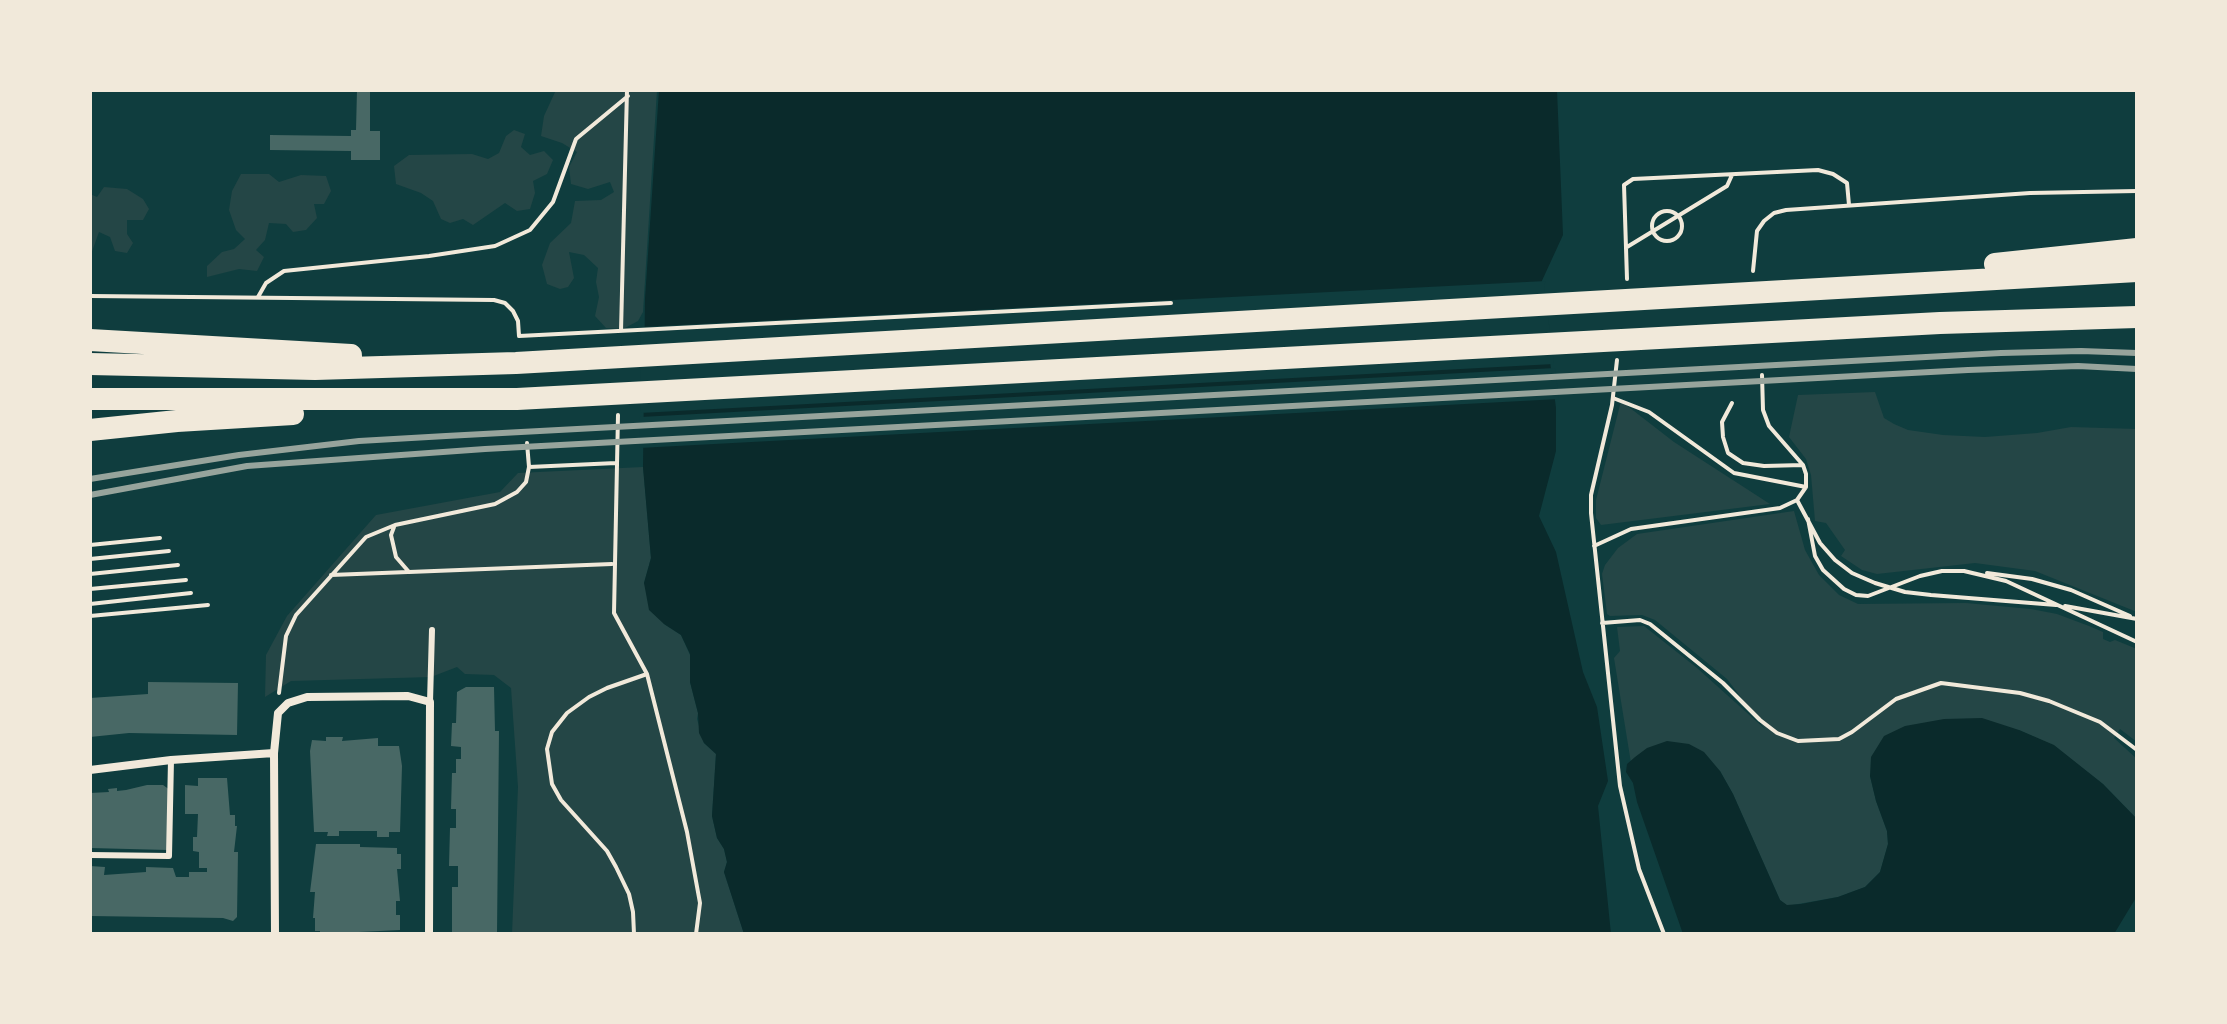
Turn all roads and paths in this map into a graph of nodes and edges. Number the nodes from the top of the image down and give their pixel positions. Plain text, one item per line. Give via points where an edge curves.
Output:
1 (628, 93) edge
2 (1732, 174) junction
3 (2137, 191) edge
4 (1849, 205) junction
5 (1679, 216) junction
6 (1653, 231) junction
7 (1627, 247) junction
8 (2137, 249) edge
9 (2137, 271) edge
10 (1753, 273) dead end
11 (1626, 287) dead end
12 (1768, 291) junction
13 (90, 296) edge
14 (258, 297) junction
15 (1184, 302) dead end
16 (2137, 317) edge
17 (620, 335) dead end
18 (90, 340) edge
19 (1618, 350) dead end
20 (516, 363) junction
21 (90, 364) edge
22 (1762, 375) dead end
23 (1613, 398) junction
24 (90, 399) edge
25 (517, 399) junction
26 (1732, 403) dead end
27 (618, 415) dead end
28 (90, 430) edge
29 (527, 443) dead end
30 (616, 463) junction
31 (1803, 465) junction
32 (529, 467) junction
33 (1806, 487) junction
34 (1797, 500) junction
35 (1808, 519) junction
36 (395, 525) junction
37 (160, 538) dead end
38 (90, 545) edge
39 (1594, 546) junction
40 (169, 551) dead end
41 (90, 559) edge
42 (613, 564) junction
43 (178, 565) dead end
44 (1964, 571) junction
45 (409, 572) junction
46 (90, 574) edge
47 (331, 575) junction
48 (186, 580) dead end
49 (1890, 588) junction
50 (90, 589) edge
51 (191, 593) dead end
52 (90, 604) edge
53 (208, 605) dead end
54 (2059, 605) junction
55 (90, 616) edge
56 (2137, 619) edge
57 (1602, 623) junction
58 (432, 630) dead end
59 (2137, 642) edge
60 (647, 674) junction
61 (430, 702) junction
62 (278, 713) junction
63 (2137, 750) edge
64 (274, 753) junction
65 (171, 760) junction
66 (90, 770) edge
67 (90, 855) edge
68 (275, 934) edge
69 (429, 934) edge
70 (634, 934) edge
71 (696, 934) edge
72 (1664, 934) edge

1 - 14 path via 576,139 553,202 530,230 495,246 284,271 266,283
1 - 17 path
2 - 4 path via 1818,170 1847,183
2 - 5 path via 1727,186
2 - 7 path via 1633,179 1624,185
3 - 4 path
4 - 10 path via 1774,213 1757,231
5 - 6 path
5 - 6 path via 1668,210 1657,213
5 - 6 path via 1682,229 1674,239 1660,239
6 - 7 path
7 - 11 path
8 - 12 highway
9 - 12 highway
12 - 20 highway
13 - 14 path
14 - 15 path via 494,300 513,311 519,336
16 - 25 highway
18 - 20 highway
19 - 23 path
20 - 21 highway via 315,369
22 - 31 path via 1769,426
23 - 33 path via 1649,412 1734,473
23 - 39 path via 1591,495
24 - 25 highway
25 - 28 highway
26 - 31 path via 1722,422 1728,453 1743,463
27 - 30 path
29 - 32 path
30 - 32 path
30 - 42 path
31 - 33 path
32 - 36 path via 517,492 495,504
33 - 34 path
34 - 35 path
34 - 39 path via 1780,508 1631,529
35 - 49 path via 1835,560
35 - 49 path via 1815,556 1832,580 1856,595
36 - 45 path via 391,535 396,557
36 - 47 path via 366,537
37 - 38 path
39 - 57 path
40 - 41 path
42 - 45 path
42 - 60 path via 614,613
43 - 46 path
44 - 49 path via 1920,576
44 - 54 path via 2006,581
44 - 56 path via 2032,579
45 - 47 path
47 - 62 path via 296,615 286,636
48 - 50 path
49 - 54 path
51 - 52 path
53 - 55 path
54 - 56 path
54 - 59 path
57 - 63 path via 1650,624 1760,720 1798,741 1839,739 1896,699 1941,683 2049,701 2100,722
57 - 72 path via 1620,786 1639,869
58 - 61 lane
60 - 70 path via 607,688 567,713 547,749 552,784 561,800 607,851 629,894
60 - 71 path via 695,875 700,903
61 - 62 street via 408,696 307,697
61 - 69 street
62 - 64 street
64 - 65 street
64 - 68 street
65 - 66 street
65 - 67 lane via 169,856

